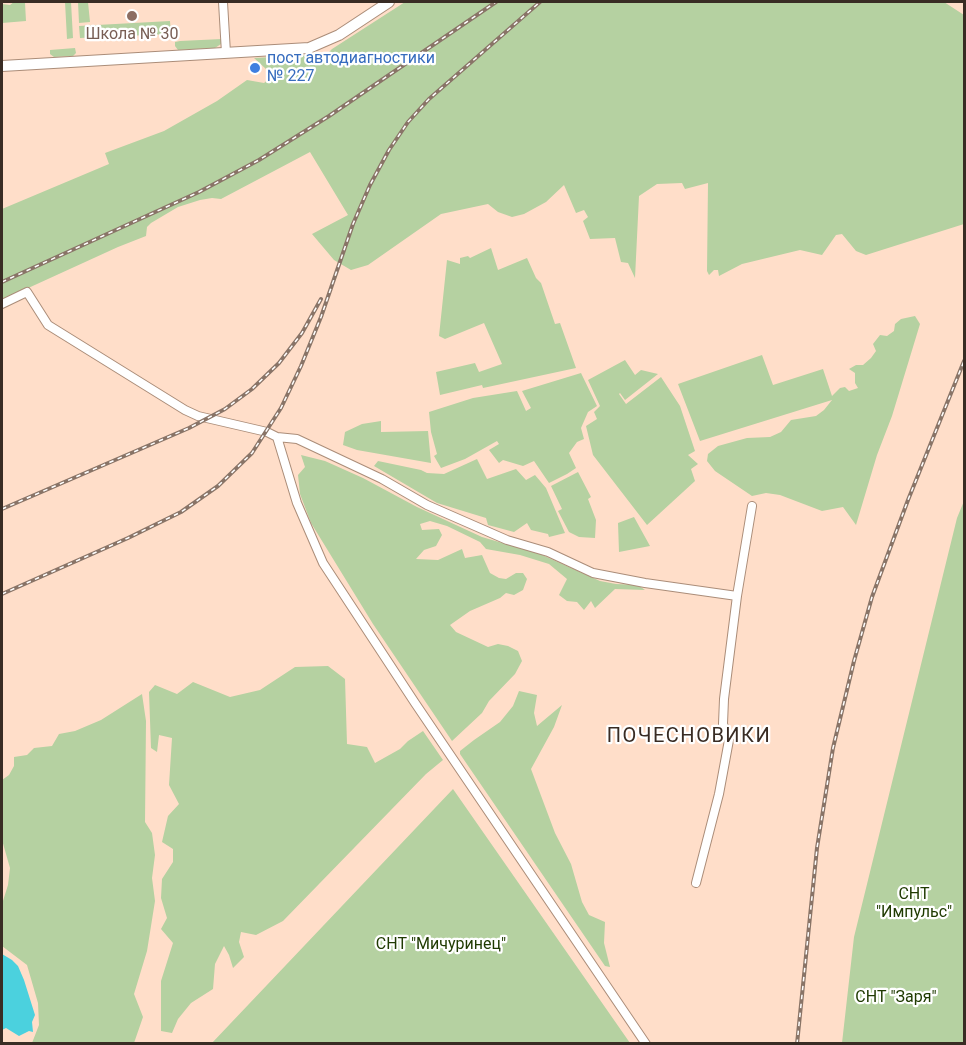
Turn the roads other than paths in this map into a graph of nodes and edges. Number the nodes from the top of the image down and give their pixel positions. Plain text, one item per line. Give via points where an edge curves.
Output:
1 (223, 2) edge
2 (389, 2) edge
3 (226, 53) junction
4 (2, 66) edge
5 (2, 304) edge
6 (278, 437) junction
7 (752, 506) dead end
8 (737, 596) junction
9 (696, 883) dead end
10 (646, 1044) edge

1 - 3 street
2 - 3 main road via 321,44 297,50
3 - 4 main road
5 - 6 street via 27,292 48,325 185,410
6 - 8 street via 297,439 427,505 594,573
6 - 10 street via 300,512 323,563
7 - 8 street
8 - 9 street via 724,699 723,724 729,740

